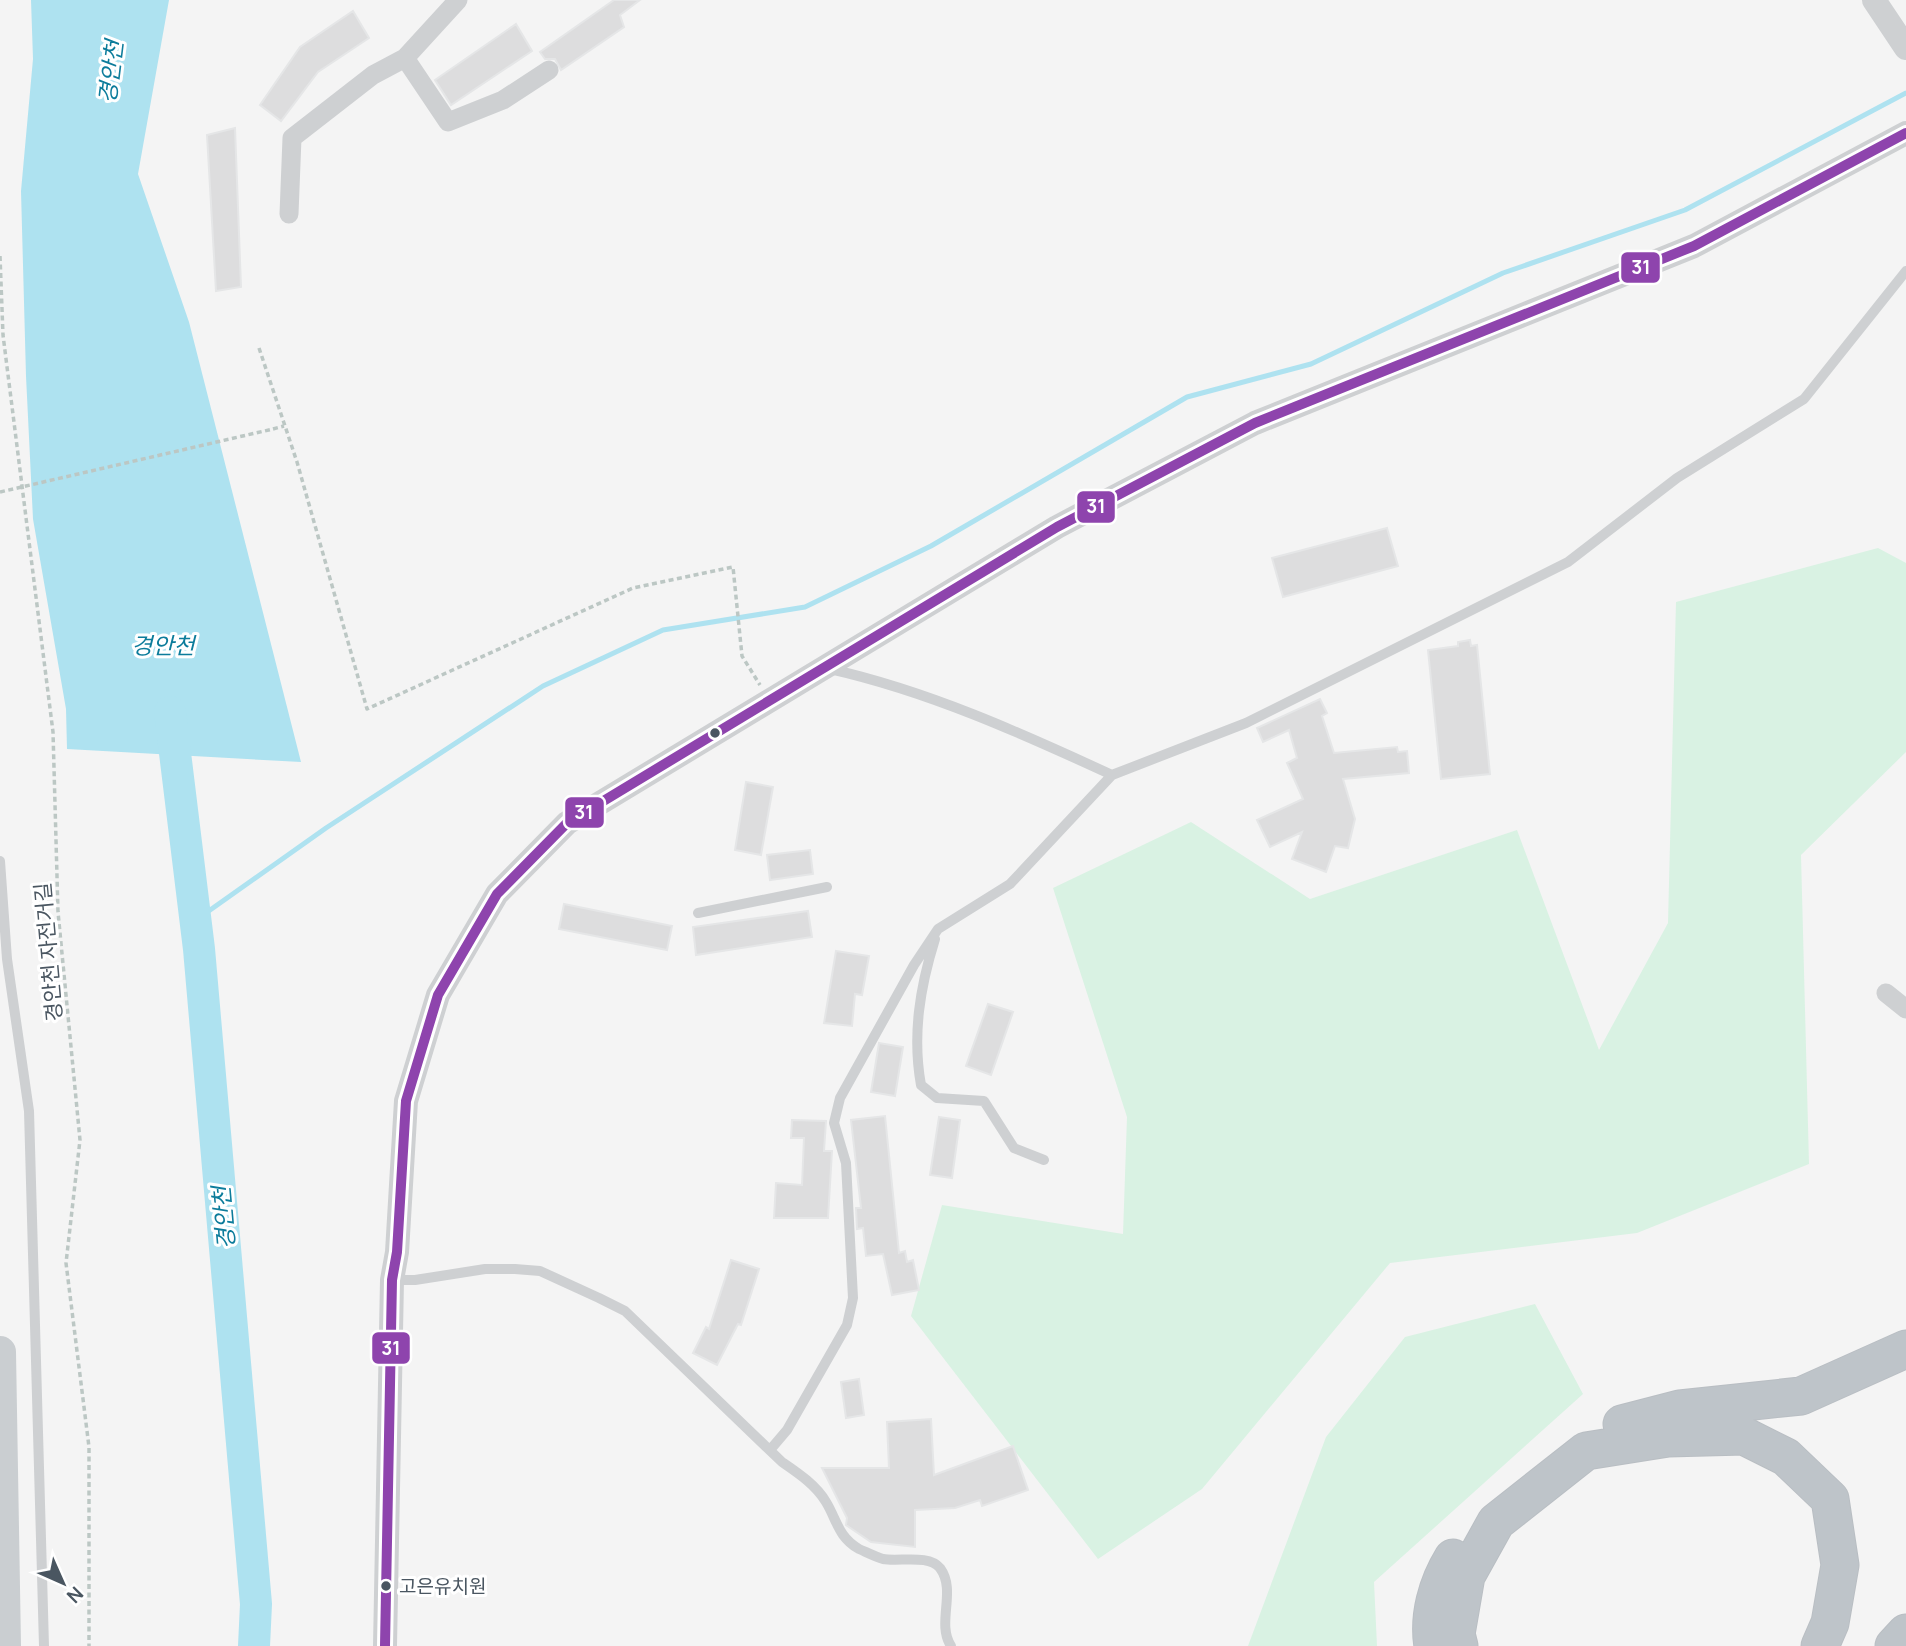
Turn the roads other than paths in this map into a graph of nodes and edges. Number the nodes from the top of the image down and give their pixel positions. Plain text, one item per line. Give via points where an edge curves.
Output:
1 (458, 0) edge
2 (1874, 0) edge
3 (1906, 48) edge
4 (405, 58) junction
5 (549, 70) dead end
6 (1906, 133) edge
7 (289, 214) dead end
8 (1906, 271) edge
9 (826, 668) junction
10 (1112, 775) junction
11 (0, 861) edge
12 (827, 887) dead end
13 (698, 913) dead end
14 (938, 929) junction
15 (1886, 993) dead end
16 (1906, 1009) edge
17 (1044, 1160) dead end
18 (392, 1280) junction
19 (1906, 1349) edge
20 (0, 1352) edge
21 (770, 1450) junction
22 (1906, 1633) edge
23 (5, 1646) edge
24 (44, 1646) edge
25 (385, 1646) edge
26 (951, 1646) edge
27 (1433, 1646) edge
28 (1459, 1646) edge
29 (1820, 1646) edge
30 (1894, 1646) edge

1 - 4 street
2 - 3 street
4 - 5 street via 448,122 503,100
4 - 7 street via 373,75 292,138
6 - 9 street via 1694,246 1255,423 1057,527
8 - 10 lane via 1804,399 1678,478 1568,562 1246,723
9 - 10 lane via 886,682 1030,737
9 - 18 street via 567,823 497,894 438,995 406,1101
10 - 14 lane via 1010,884
11 - 24 lane via 7,959 29,1111
12 - 13 lane
14 - 17 lane via 923,976 918,1018 921,1085 937,1098 984,1101 1014,1148
14 - 21 lane via 840,1098 835,1123 846,1163 853,1298 847,1325 787,1430
15 - 16 street
18 - 21 lane via 485,1269 540,1271 625,1311
18 - 25 street
19 - 27 highway via 1801,1396 1680,1409 1589,1433 1537,1465 1478,1516 1444,1572 1430,1623
20 - 23 main road
21 - 26 lane via 825,1500 841,1536 858,1548 883,1559 932,1562 940,1568 947,1583 946,1624
22 - 30 highway
28 - 29 highway via 1456,1634 1466,1576 1496,1522 1586,1451 1668,1438 1744,1436 1786,1457 1830,1499 1840,1565 1830,1623

